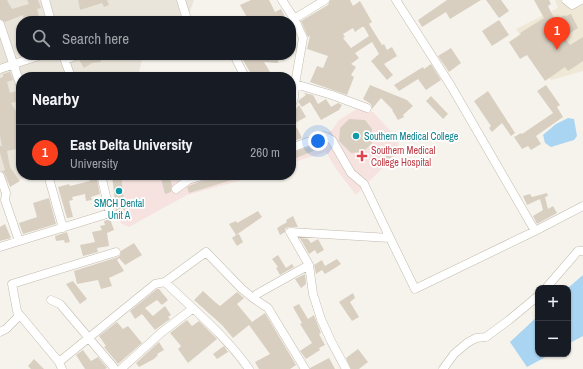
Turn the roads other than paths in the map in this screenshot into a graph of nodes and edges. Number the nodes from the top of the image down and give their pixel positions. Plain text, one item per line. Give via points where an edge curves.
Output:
1 (44, 0) edge
2 (181, 0) edge
3 (282, 0) edge
4 (326, 0) edge
5 (396, 0) edge
6 (566, 0) edge
7 (581, 0) edge
8 (49, 16) edge
9 (186, 16) edge
10 (292, 16) edge
11 (296, 18) edge
12 (296, 23) edge
13 (0, 24) edge
14 (28, 60) edge
15 (65, 60) edge
16 (236, 60) edge
17 (14, 65) junction
18 (0, 69) edge
19 (16, 72) edge
20 (69, 72) edge
21 (242, 72) edge
22 (296, 79) edge
23 (296, 84) edge
24 (367, 108) dead end
25 (296, 146) edge
26 (0, 176) edge
27 (49, 180) edge
28 (101, 180) edge
29 (188, 180) edge
30 (176, 189) dead end
31 (3, 201) edge
32 (582, 208) edge
33 (63, 228) junction
34 (535, 231) junction
35 (390, 238) junction
36 (19, 241) junction
37 (0, 247) edge
38 (583, 251) edge
39 (116, 252) dead end
40 (309, 265) junction
41 (165, 282) junction
42 (549, 285) edge
43 (253, 298) junction
44 (535, 298) edge
45 (51, 300) dead end
46 (192, 309) junction
47 (18, 316) junction
48 (0, 332) edge
49 (88, 338) junction
50 (61, 366) edge
51 (115, 369) edge
52 (121, 369) edge
53 (249, 369) edge
54 (305, 369) edge
55 (346, 369) edge
56 (443, 369) edge

1 - 8 street
2 - 9 street
3 - 10 street
4 - 11 street
5 - 34 street via 451,86
6 - 7 street via 572,5
12 - 22 street via 304,38
13 - 17 street
14 - 17 street
15 - 20 street
16 - 21 street
17 - 18 street
17 - 19 street
23 - 24 street
25 - 35 street via 324,136 332,140 351,173 364,184
26 - 31 street via 6,193
27 - 33 street
28 - 33 street via 110,213
29 - 30 street
31 - 36 street
32 - 34 street
33 - 36 street
34 - 35 street via 415,289
35 - 40 street via 290,232
36 - 37 street
38 - 42 street via 578,251
39 - 47 street via 12,284
40 - 43 street
40 - 55 street via 317,307
41 - 43 street via 206,252
41 - 46 street
41 - 49 street via 155,284
43 - 54 street via 268,308
44 - 56 street via 486,337 466,343
45 - 49 street via 60,304
46 - 52 street
46 - 53 street via 210,323
47 - 48 street
47 - 50 street via 20,315
49 - 50 street
49 - 51 street

